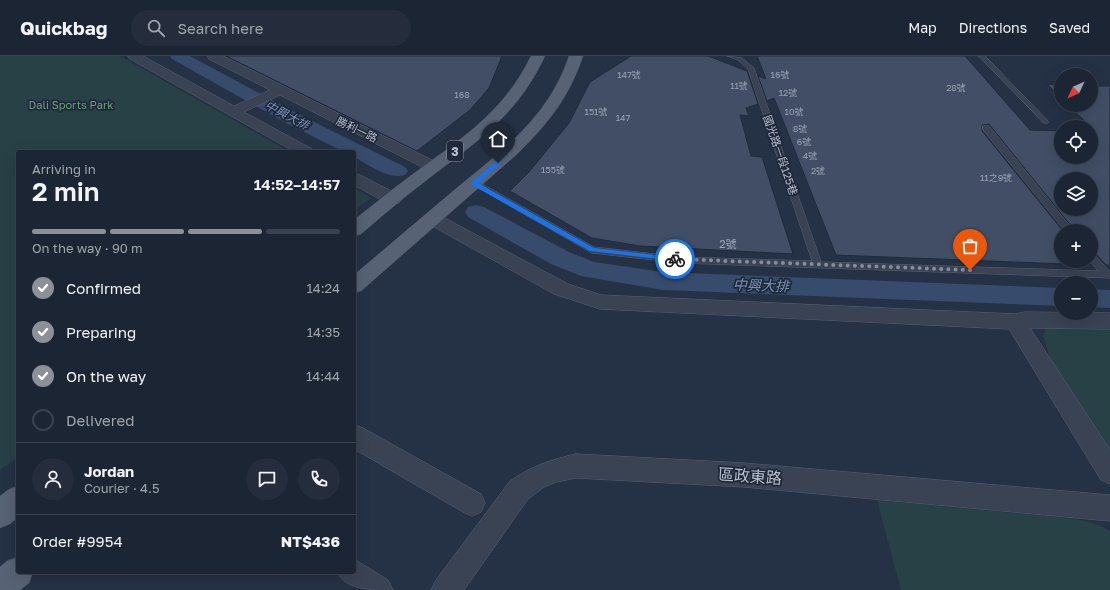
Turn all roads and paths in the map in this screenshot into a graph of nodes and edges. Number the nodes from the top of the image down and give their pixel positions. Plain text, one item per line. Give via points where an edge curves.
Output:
1 (134, 56) edge
2 (213, 56) edge
3 (538, 56) edge
4 (576, 56) edge
5 (730, 56) edge
6 (982, 56) edge
7 (280, 90) junction
8 (232, 112) junction
9 (1046, 122) dead end
10 (986, 128) dead end
11 (302, 150) edge
12 (434, 167) junction
13 (356, 179) edge
14 (474, 184) junction
15 (392, 199) junction
16 (433, 219) junction
17 (1064, 224) edge
18 (356, 228) edge
19 (1098, 264) edge
20 (818, 265) junction
21 (1108, 275) edge
22 (356, 284) edge
23 (1110, 321) edge
24 (1015, 322) junction
25 (356, 437) edge
26 (1110, 472) edge
27 (16, 501) edge
28 (472, 503) dead end
29 (1110, 508) edge
30 (0, 514) edge
31 (16, 574) edge
32 (354, 574) edge
33 (0, 587) edge
34 (378, 590) edge
35 (446, 590) edge

1 - 8 street
2 - 7 street, 勝利一路
3 - 12 main road, 3 via 516,94 492,120
4 - 14 main road via 564,89 555,104 532,130
5 - 20 lane, 國光路一段125巷 via 740,59 751,68
6 - 9 lane
7 - 8 street
7 - 12 street, 勝利一路
8 - 11 street
10 - 17 lane
12 - 15 main road, 3
13 - 15 street
14 - 16 main road
14 - 20 lane via 592,250 681,260
15 - 18 main road, 3
16 - 22 main road
16 - 24 street via 556,287 600,302
19 - 21 lane
20 - 21 lane
23 - 24 street
24 - 26 street
25 - 28 street
27 - 30 main road
29 - 35 street, 區政東路 via 744,475 576,466 552,471 519,490
31 - 33 main road
32 - 34 street

